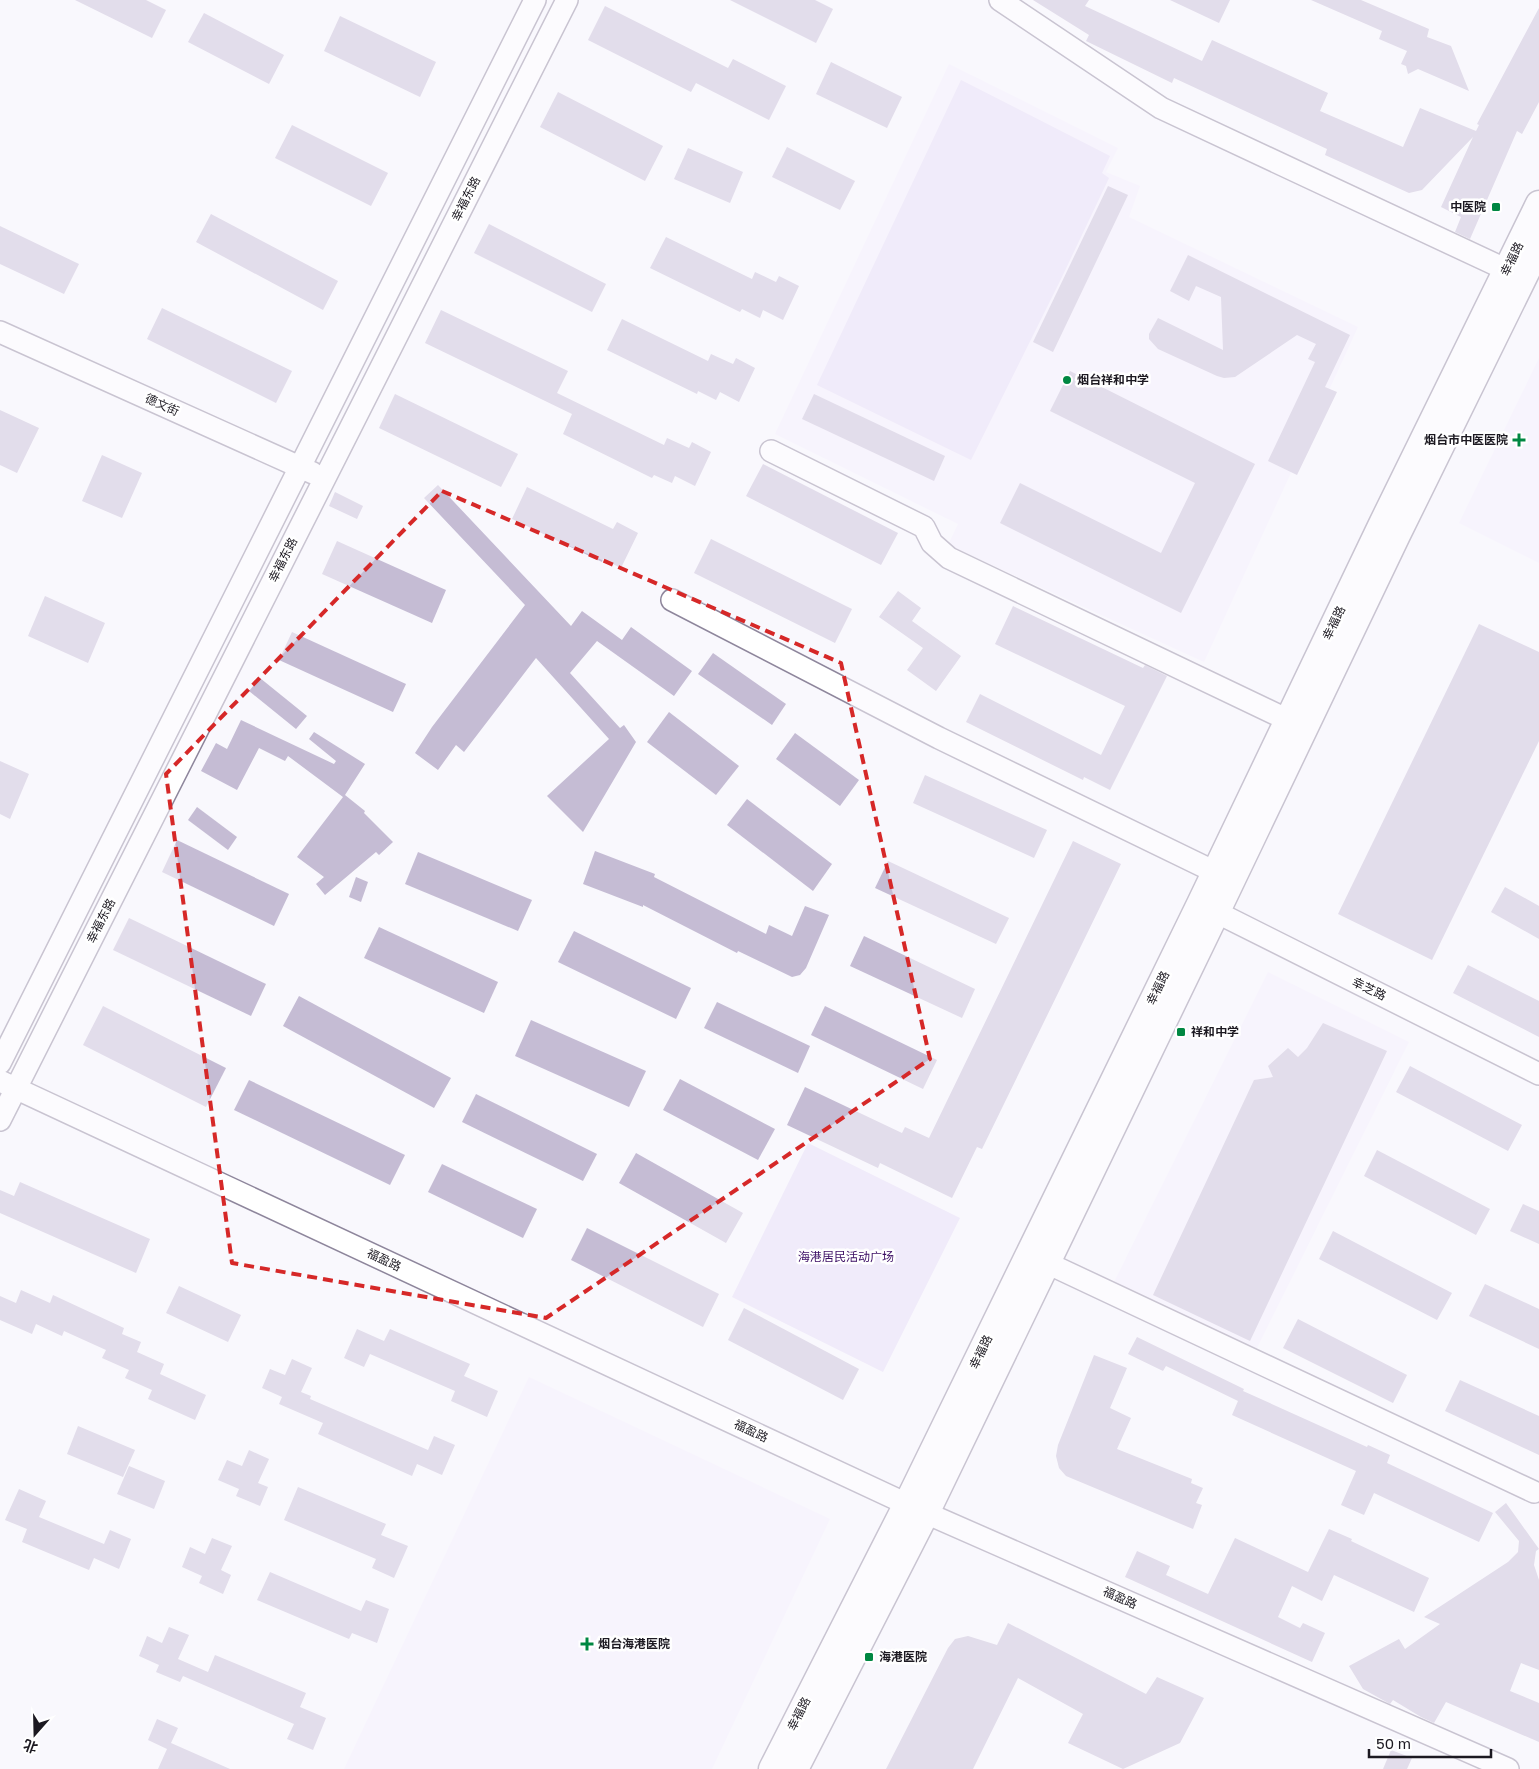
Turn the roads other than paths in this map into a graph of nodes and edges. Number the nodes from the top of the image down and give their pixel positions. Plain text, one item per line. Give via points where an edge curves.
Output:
1 (535, 0) edge
2 (567, 0) edge
3 (1000, 0) edge
4 (1539, 204) edge
5 (1539, 246) edge
6 (1507, 270) junction
7 (0, 332) edge
8 (771, 451) dead end
9 (300, 466) junction
10 (325, 478) junction
11 (672, 600) dead end
12 (1288, 720) junction
13 (1215, 872) junction
14 (1208, 909) junction
15 (0, 1062) edge
16 (1539, 1074) edge
17 (8, 1085) edge
18 (0, 1120) edge
19 (1047, 1263) junction
20 (1534, 1492) dead end
21 (916, 1508) junction
22 (772, 1769) edge
23 (795, 1769) edge
24 (1508, 1769) edge

1 - 9 street
2 - 10 street, 幸福东路
3 - 6 street via 1161,108
4 - 6 main road, 幸福路
5 - 14 main road, 幸福路
6 - 12 main road, 幸福路
7 - 9 street, 德文街
8 - 12 street via 924,527 932,543 949,558
9 - 10 street, 德文街
9 - 15 street
10 - 17 street, 幸福东路
11 - 13 street via 939,738
12 - 13 main road, 幸福路
13 - 14 main road, 幸福路
14 - 16 street, 幸芝路
14 - 19 main road, 幸福路
14 - 21 main road, 幸福路
17 - 18 street, 幸福东路
17 - 21 street, 福盈路
19 - 20 street
19 - 21 main road, 幸福路
21 - 22 main road, 幸福路
21 - 23 main road, 幸福路
21 - 24 street, 福盈路

